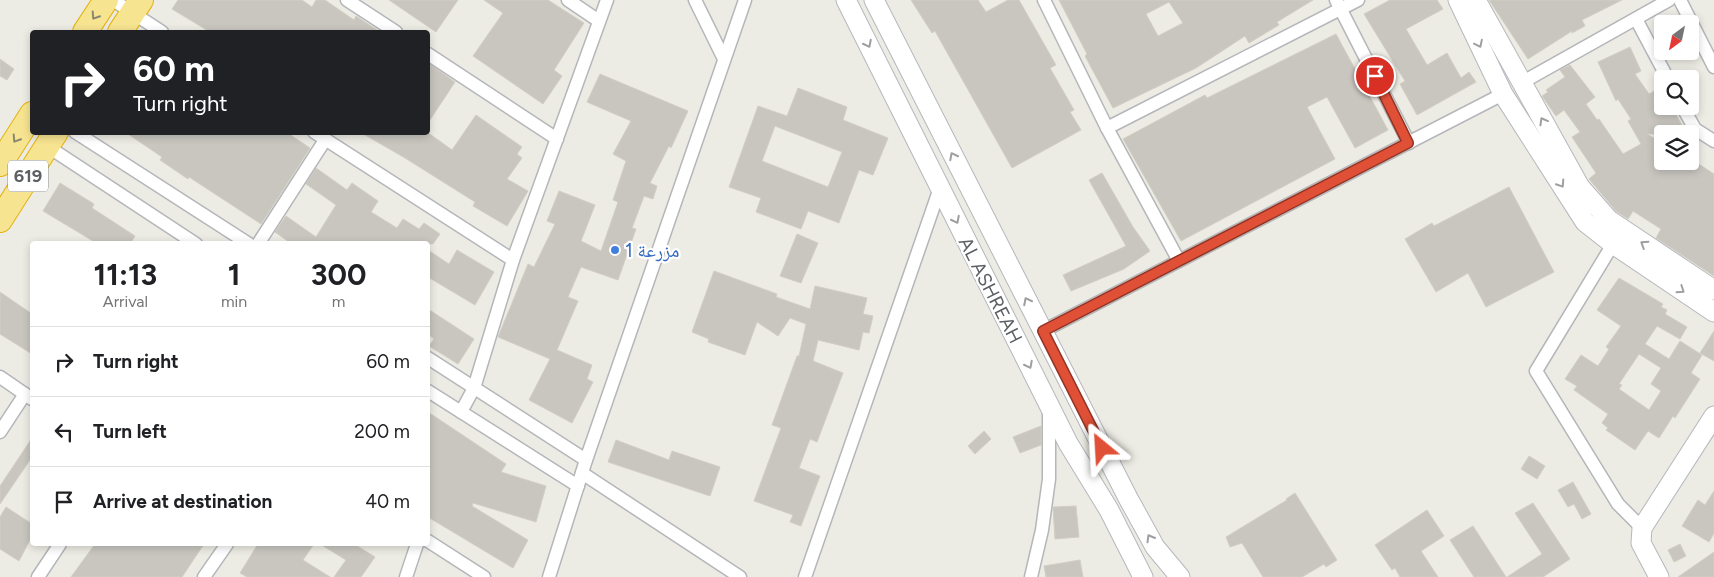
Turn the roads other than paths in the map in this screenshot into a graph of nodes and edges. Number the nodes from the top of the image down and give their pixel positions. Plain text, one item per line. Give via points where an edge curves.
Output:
1 (106, 0) edge
2 (113, 0) edge
3 (347, 0) edge
4 (568, 0) edge
5 (607, 0) edge
6 (695, 0) edge
7 (745, 0) edge
8 (846, 0) edge
9 (874, 0) edge
10 (1044, 0) edge
11 (1358, 0) edge
12 (1458, 0) edge
13 (1476, 0) edge
14 (1669, 0) edge
15 (1680, 0) edge
16 (1338, 4) edge
17 (137, 6) edge
18 (1636, 19) junction
19 (599, 21) junction
20 (86, 30) edge
21 (121, 30) edge
22 (160, 30) edge
23 (393, 30) edge
24 (430, 55) edge
25 (724, 60) junction
26 (1714, 67) edge
27 (1663, 70) edge
28 (1521, 82) junction
29 (1503, 94) junction
30 (1687, 115) edge
31 (30, 117) edge
32 (1107, 128) junction
33 (80, 135) edge
34 (318, 135) edge
35 (52, 139) edge
36 (325, 140) junction
37 (557, 140) junction
38 (1714, 141) edge
39 (1408, 143) junction
40 (0, 164) edge
41 (940, 188) junction
42 (0, 220) edge
43 (192, 241) edge
44 (244, 241) edge
45 (260, 241) edge
46 (1613, 244) junction
47 (513, 260) junction
48 (1179, 261) junction
49 (1714, 290) edge
50 (1714, 312) edge
51 (1043, 331) junction
52 (430, 359) edge
53 (0, 377) edge
54 (474, 388) junction
55 (430, 392) edge
56 (29, 396) edge
57 (1049, 405) junction
58 (462, 412) junction
59 (1714, 416) edge
60 (0, 432) edge
61 (586, 460) junction
62 (582, 473) junction
63 (578, 486) junction
64 (1642, 528) junction
65 (430, 542) edge
66 (59, 546) edge
67 (226, 546) edge
68 (416, 546) edge
69 (38, 577) edge
70 (204, 577) edge
71 (406, 577) edge
72 (484, 577) edge
73 (549, 577) edge
74 (740, 577) edge
75 (805, 577) edge
76 (1031, 577) edge
77 (1143, 577) edge
78 (1180, 577) edge
79 (1658, 577) edge

1 -> 20 highway
2 - 17 street
3 - 23 street
4 - 19 street
5 - 19 street
6 - 25 street
7 - 25 street
8 -> 41 street, AL ASHREAH
51 -> 9 street
10 - 32 street
11 - 16 street
12 -> 29 street
13 - 28 street
14 - 18 street
15 - 26 street
16 - 32 street
16 - 39 street
17 - 21 highway
17 - 22 street
18 - 27 street
18 - 28 street
19 - 37 street
24 - 37 street
25 - 61 street
49 -> 28 street via 1609,220 1580,187
29 - 39 street
29 -> 46 street via 1585,222
30 - 38 street via 1695,128
31 -> 40 highway, 619
32 - 48 street
33 - 44 street
34 - 36 street
35 - 42 highway, 619
35 - 43 street
36 - 45 street
36 - 47 street
37 - 47 street
39 - 48 street
41 -> 57 street, AL ASHREAH
41 - 75 street
46 -> 50 street
46 - 64 street via 1536,371 1618,504
47 - 54 street
48 - 51 street
78 -> 51 street via 1156,547 1128,498
52 - 54 street
53 - 56 street
54 - 58 street
54 - 61 street
55 - 58 street
56 - 60 street
57 - 76 street via 1049,479
57 - 77 street, AL ASHREAH
58 - 63 street
59 - 64 street
61 - 62 street
62 - 63 street
62 - 74 street
63 - 73 street
64 - 79 street via 1642,543
65 - 72 street
66 - 69 street
67 - 70 street
68 - 71 street

